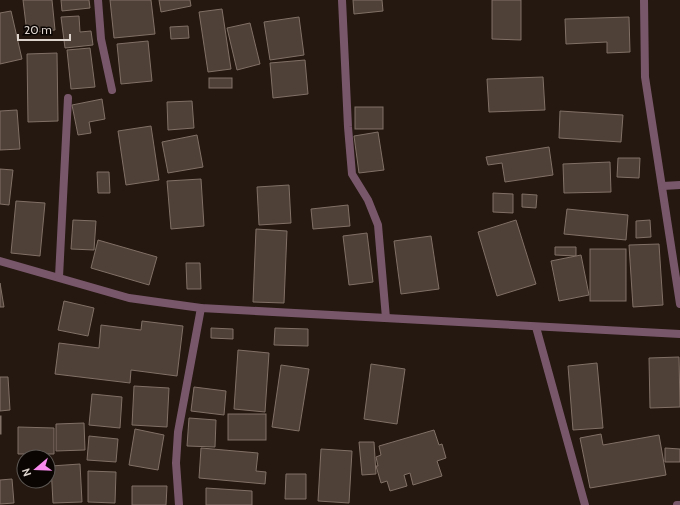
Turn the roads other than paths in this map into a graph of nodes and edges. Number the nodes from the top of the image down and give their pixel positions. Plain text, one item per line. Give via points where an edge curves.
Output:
1 (98, 0) edge
2 (342, 0) edge
3 (644, 0) edge
4 (112, 90) dead end
5 (68, 98) dead end
6 (680, 185) edge
7 (662, 186) junction
8 (0, 261) edge
9 (59, 277) junction
10 (680, 304) edge
11 (201, 308) junction
12 (386, 318) junction
13 (536, 327) junction
14 (680, 334) edge
15 (179, 505) edge
16 (585, 505) edge
17 (677, 505) edge
18 (680, 505) edge

1 - 4 street via 101,39
2 - 12 street via 352,174 368,200 378,225
3 - 7 street via 645,77
5 - 9 street
6 - 7 street
7 - 10 street
8 - 9 street
9 - 11 street via 129,298
11 - 12 street
11 - 15 street via 178,432 176,463
12 - 13 street
13 - 14 street
13 - 16 street
17 - 18 street

